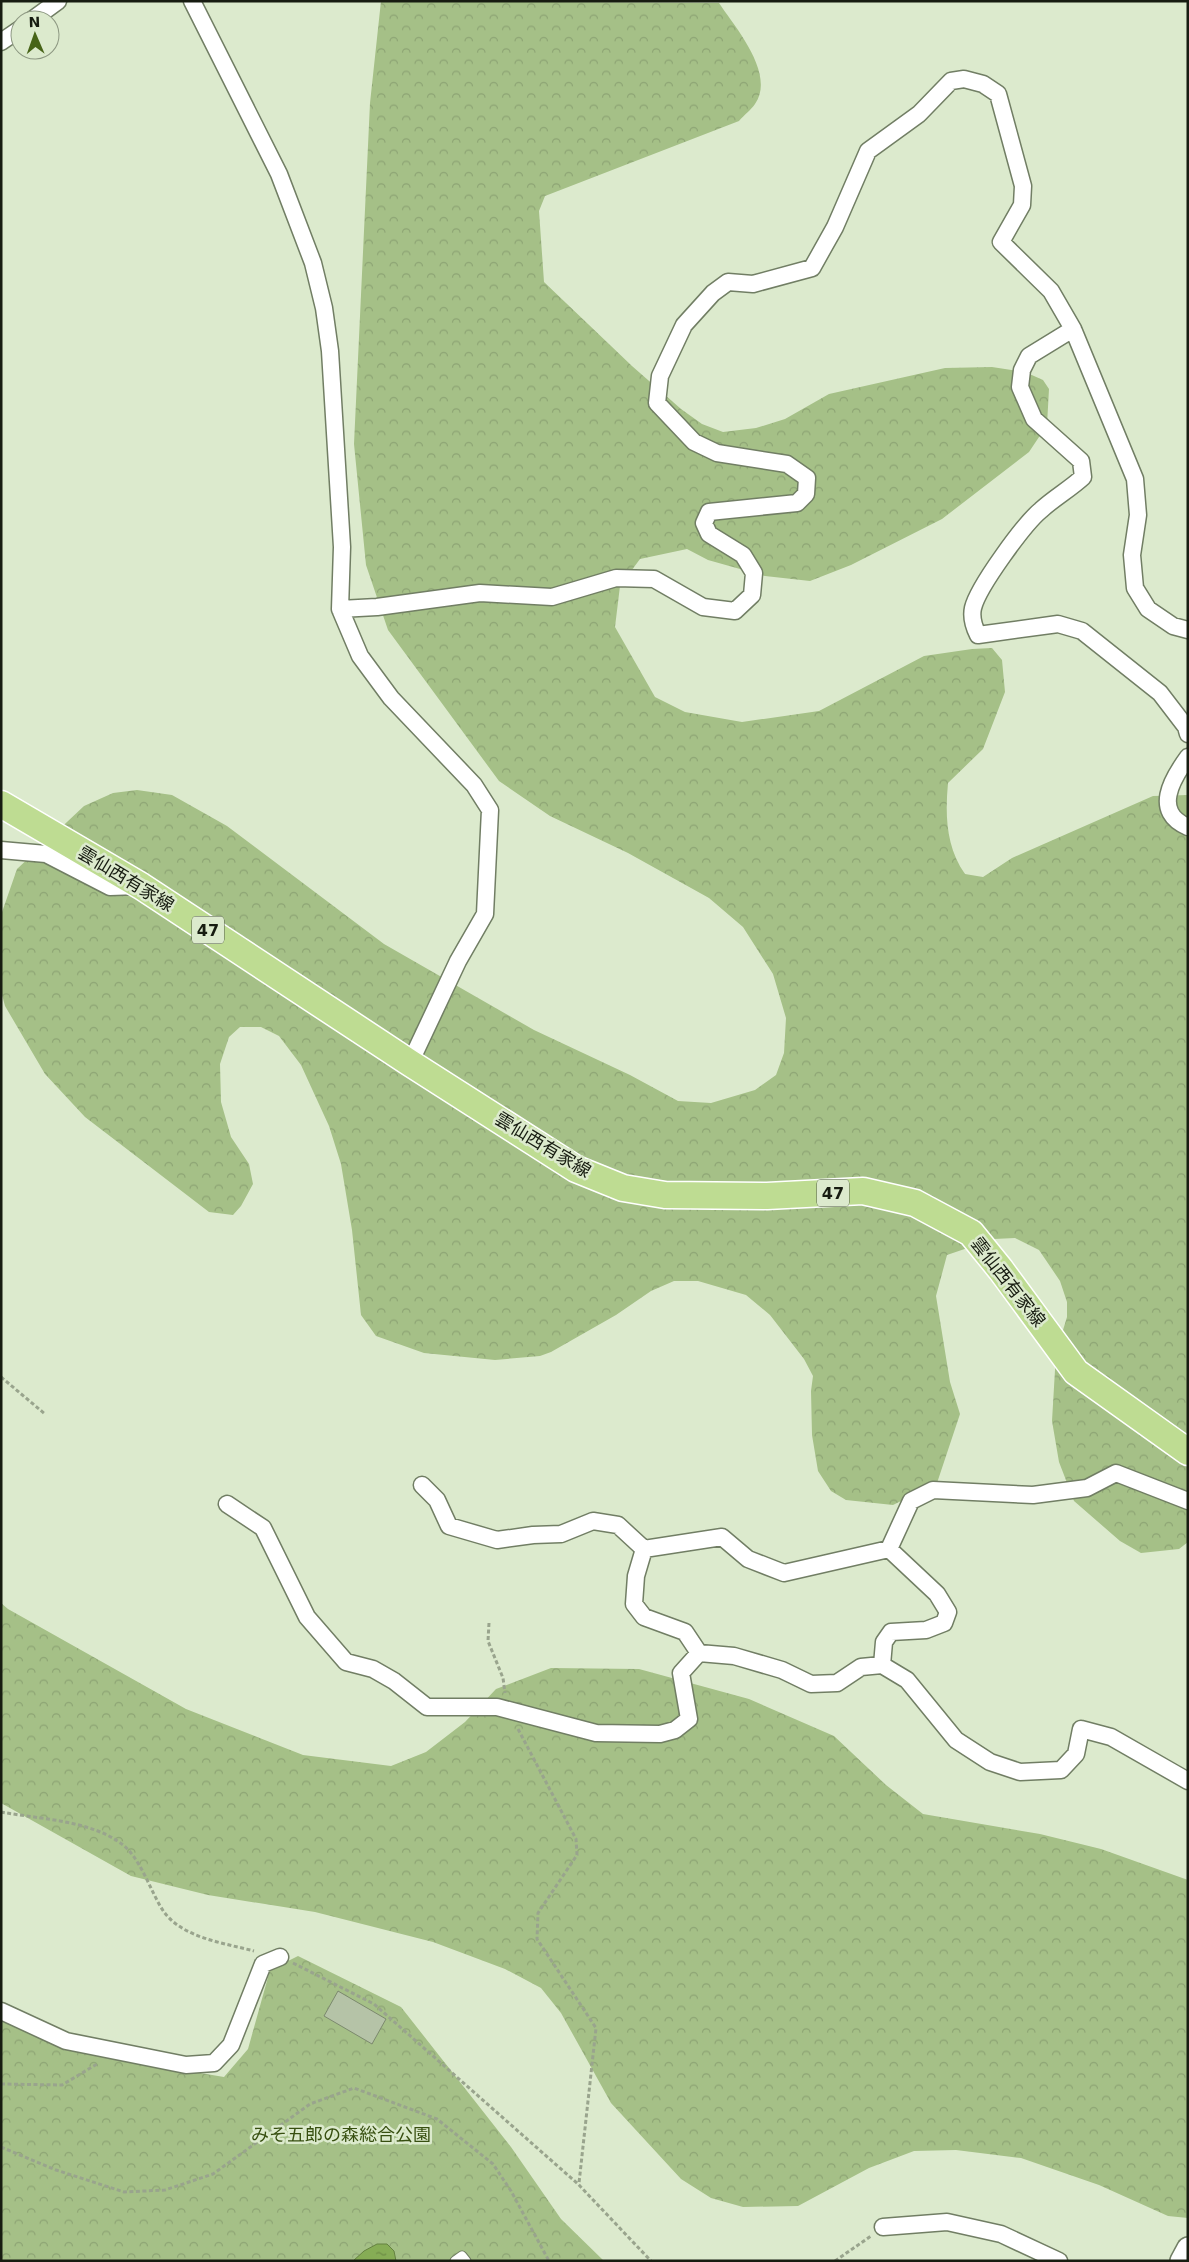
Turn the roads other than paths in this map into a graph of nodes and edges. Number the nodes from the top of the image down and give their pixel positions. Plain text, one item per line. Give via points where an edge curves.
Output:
1 (58, 1) edge
2 (192, 1) edge
3 (46, 10) edge
4 (1073, 329) junction
5 (340, 609) junction
6 (1188, 630) edge
7 (1188, 734) edge
8 (1188, 757) edge
9 (1, 804) edge
10 (1188, 827) edge
11 (1, 850) edge
12 (141, 886) junction
13 (410, 1063) junction
14 (1188, 1452) edge
15 (422, 1485) dead end
16 (1188, 1501) edge
17 (227, 1504) dead end
18 (644, 1549) junction
19 (889, 1549) junction
20 (699, 1654) junction
21 (882, 1665) junction
22 (1188, 1780) edge
23 (280, 1957) road end
24 (1, 2011) edge
25 (883, 2227) road end
26 (1188, 2248) edge
27 (455, 2261) edge
28 (466, 2261) edge
29 (1059, 2261) edge
30 (1180, 2261) edge

1 - 3 street
2 - 5 street via 278,174 313,263 324,308 330,351 342,537
4 - 5 street via 1051,291 1001,242 1022,205 1023,186 998,94 983,84 964,79 951,81 919,114 868,151 835,227 812,268 753,284 728,282 713,293 684,325 660,376 658,403 694,442 717,453 787,464 807,478 806,494 797,503 709,512 704,523 709,534 743,555 754,573 752,594 736,611 703,607 654,579 616,578 552,597 480,593
4 - 6 street via 1135,479 1138,515 1132,555 1136,588 1148,609 1173,626
4 - 7 street via 1029,356 1022,370 1020,387 1034,419 1081,461 1083,476 1040,510 994,568 973,608 974,625 978,635 1058,624 1082,631 1160,693
5 - 13 street via 360,656 390,698 474,785 490,810 486,914 458,961
8 - 10 street via 1168,792 1168,808 1177,823
9 - 12 main road, 雲仙西有家線 / 47
11 - 12 street via 46,854 110,887
12 - 13 main road, 雲仙西有家線 / 47
13 - 14 main road, 雲仙西有家線 / 47 via 576,1169 624,1188 665,1195 767,1196 863,1191 915,1203 971,1233 1076,1372
15 - 18 street via 437,1500 449,1526 497,1540 533,1534 561,1534 593,1521 618,1525
16 - 19 street via 1116,1473 1087,1488 1032,1495 932,1490 911,1501
17 - 20 street via 263,1528 307,1617 346,1662 373,1669 394,1681 427,1708 497,1707 596,1733 660,1734 675,1730 688,1719 680,1673
18 - 19 street via 722,1537 748,1558 784,1573
18 - 20 street via 636,1576 634,1604 644,1617 685,1632
19 - 21 street via 937,1594 948,1612 944,1624 926,1630 891,1632 884,1642
20 - 21 street via 734,1656 782,1670 811,1684 836,1683 861,1667
21 - 22 street via 907,1680 956,1740 990,1762 1020,1772 1061,1770 1076,1754 1081,1729 1111,1736
23 - 24 street via 263,1964 231,2045 214,2063 186,2065 114,2053 66,2041
25 - 29 street via 947,2222 1001,2234
26 - 30 street
27 - 28 lane via 462,2256

